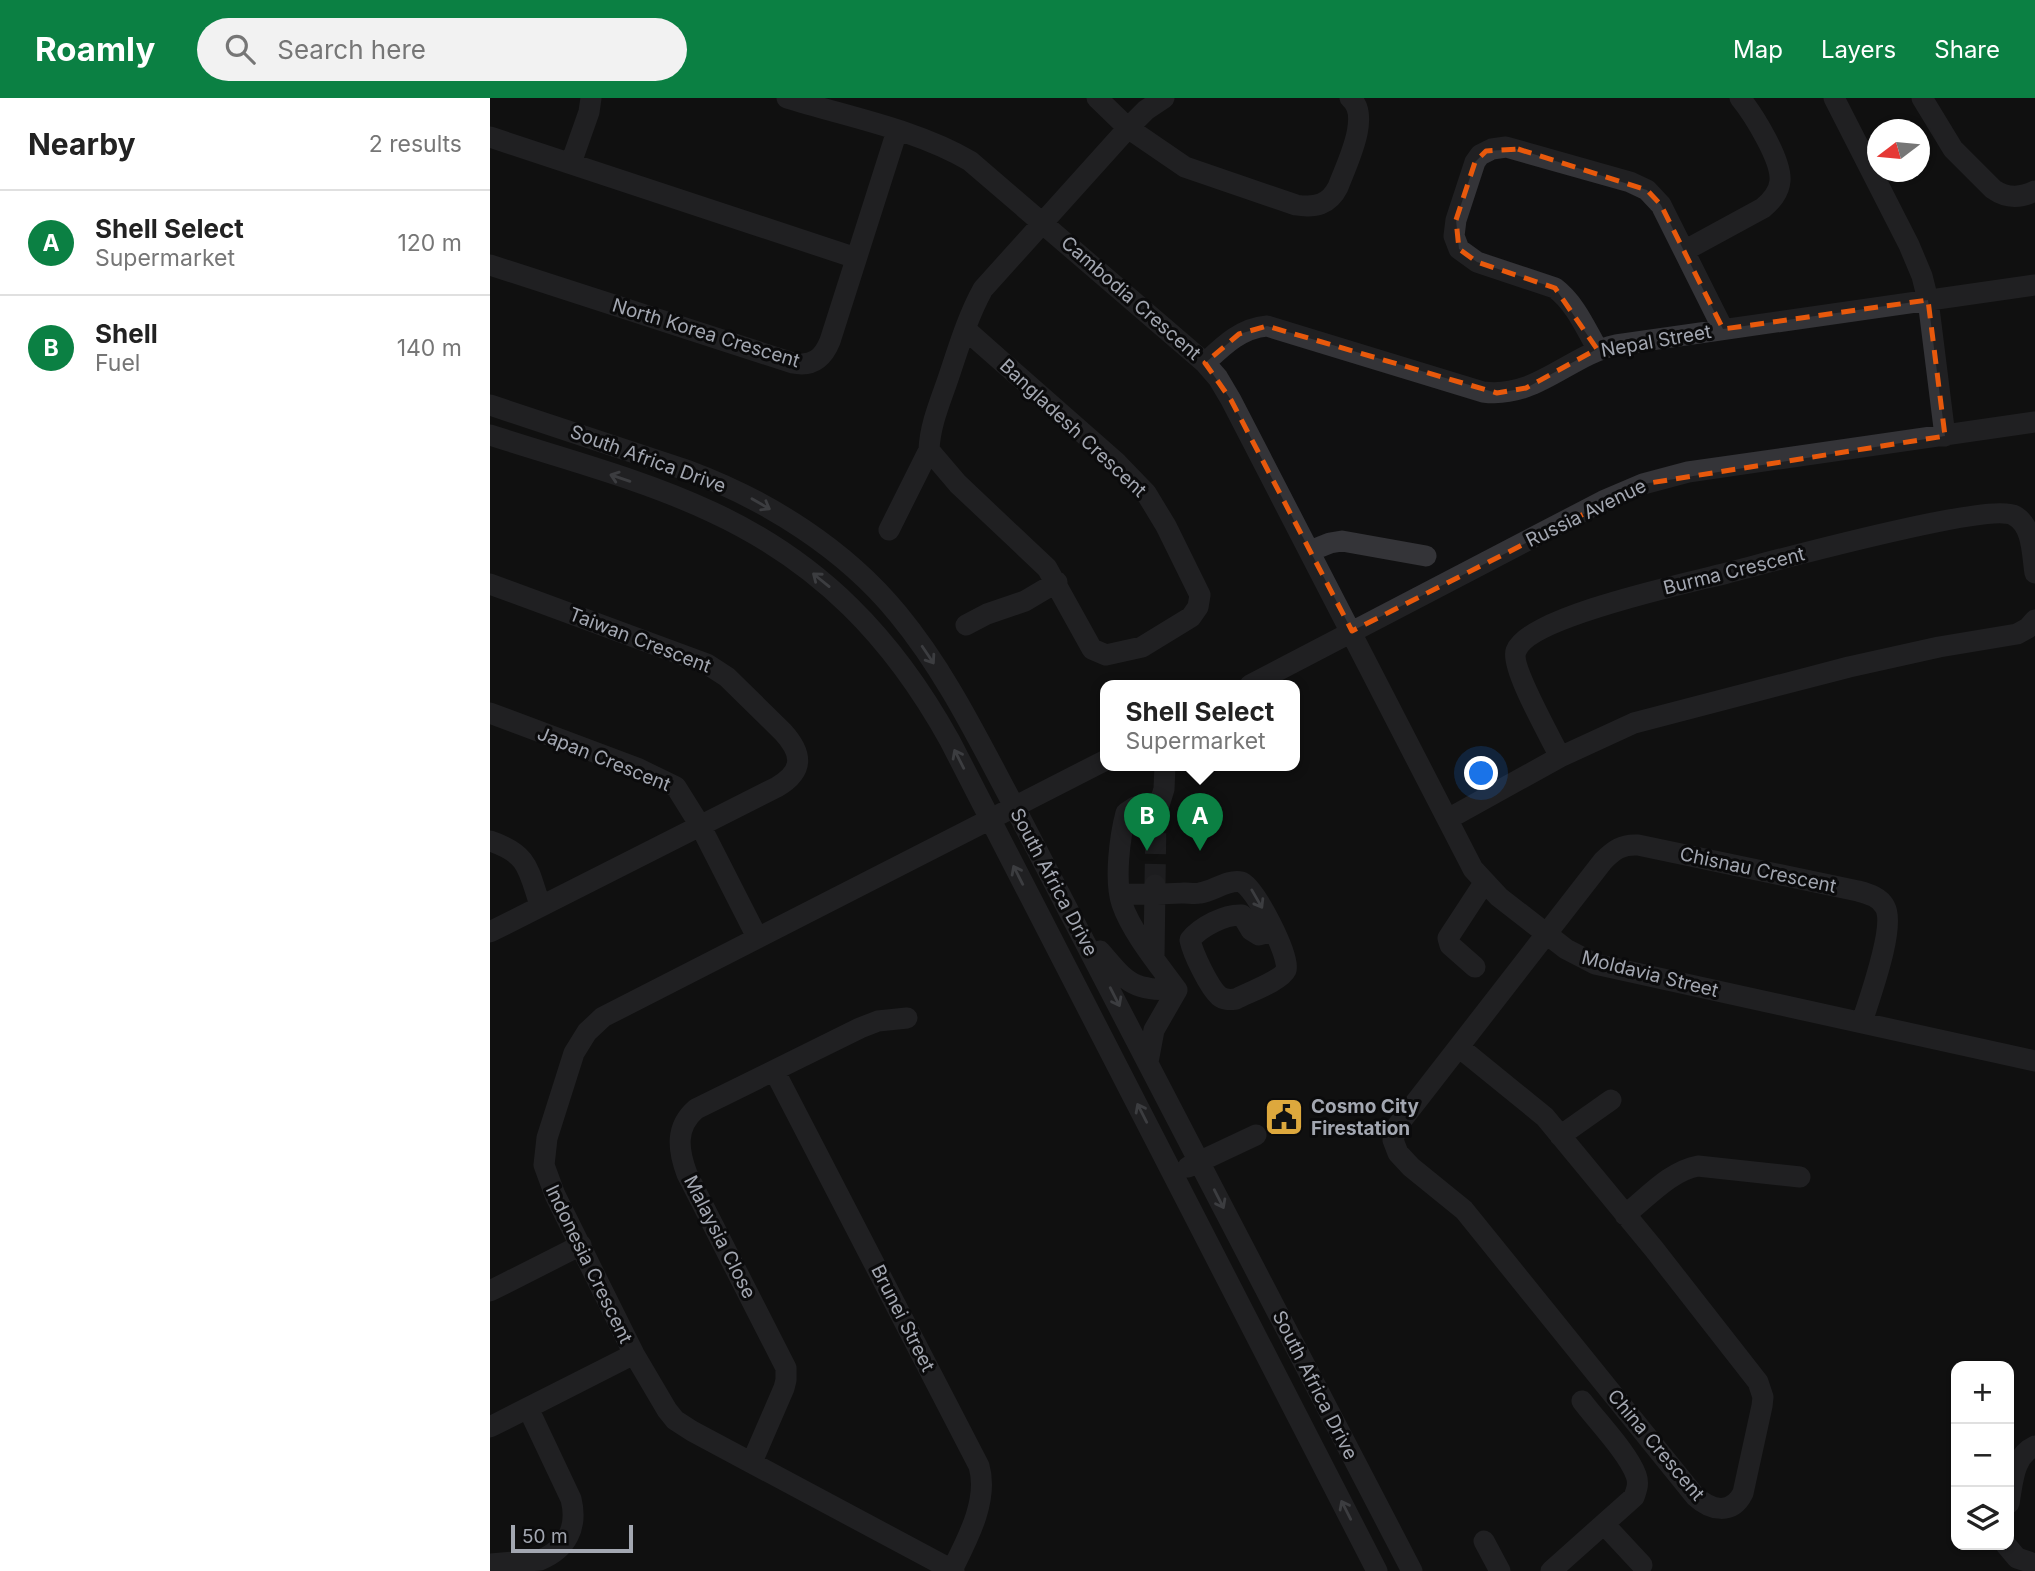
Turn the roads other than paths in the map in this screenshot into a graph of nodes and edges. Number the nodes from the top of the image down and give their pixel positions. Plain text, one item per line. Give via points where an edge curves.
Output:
1 (591, 98) edge
2 (788, 98) edge
3 (1097, 98) edge
4 (1164, 98) edge
5 (1350, 98) edge
6 (1740, 98) edge
7 (1834, 98) edge
8 (1922, 98) edge
9 (1128, 128) junction
10 (897, 131) junction
11 (490, 136) edge
12 (571, 163) junction
13 (2035, 191) edge
14 (1045, 223) junction
15 (1684, 251) junction
16 (856, 258) junction
17 (490, 265) edge
18 (2035, 285) edge
19 (1928, 300) junction
20 (1723, 329) junction
21 (965, 330) junction
22 (1598, 350) junction
23 (1205, 363) junction
24 (490, 405) edge
25 (2035, 422) edge
26 (490, 435) edge
27 (1945, 436) junction
28 (929, 450) junction
29 (889, 530) dead end
30 (1310, 551) junction
31 (1426, 556) dead end
32 (2035, 573) edge
33 (1057, 582) junction
34 (490, 584) edge
35 (2035, 620) edge
36 (966, 625) dead end
37 (1352, 631) junction
38 (1259, 680) edge
39 (490, 713) edge
40 (1560, 757) junction
41 (1100, 763) edge
42 (1164, 771) edge
43 (1014, 806) junction
44 (990, 819) junction
45 (1448, 819) junction
46 (701, 827) junction
47 (490, 841) edge
48 (1484, 883) junction
49 (1155, 890) junction
50 (1200, 893) junction
51 (1120, 894) junction
52 (540, 905) junction
53 (1075, 921) junction
54 (1214, 922) junction
55 (1273, 931) junction
56 (490, 932) edge
57 (1546, 933) junction
58 (757, 937) junction
59 (1154, 957) junction
60 (1475, 967) dead end
61 (1177, 990) junction
62 (907, 1018) dead end
63 (1862, 1023) junction
64 (1459, 1047) junction
65 (2035, 1061) edge
66 (1148, 1062) junction
67 (775, 1072) junction
68 (1611, 1100) dead end
69 (1256, 1135) dead end
70 (1560, 1136) junction
71 (1199, 1161) junction
72 (1174, 1174) junction
73 (1800, 1177) dead end
74 (1626, 1215) junction
75 (581, 1245) junction
76 (490, 1291) edge
77 (634, 1354) junction
78 (1582, 1401) dead end
79 (528, 1408) junction
80 (490, 1427) edge
81 (2035, 1446) edge
82 (752, 1462) junction
83 (2012, 1487) edge
84 (1604, 1524) junction
85 (1484, 1541) dead end
86 (2010, 1550) edge
87 (490, 1564) edge
88 (2035, 1564) edge
89 (1643, 1565) dead end
90 (1403, 1568) edge
91 (953, 1570) edge
92 (1377, 1571) edge
93 (1500, 1571) edge
94 (1551, 1571) edge

1 - 12 street
2 - 10 street, Cambodia Crescent
3 - 9 street
4 - 9 street
5 - 9 street via 1360,118 1356,136 1334,194 1317,206 1296,205 1199,173
6 - 15 street via 1777,161 1780,186 1763,208
7 - 19 street via 1916,261
8 - 13 street via 1953,149 1993,189 2013,197
9 - 14 street
10 - 14 street, Cambodia Crescent via 970,161
10 - 16 street, North Korea Crescent
11 - 12 street
12 - 16 street
14 - 21 street via 984,289
14 - 23 street, Cambodia Crescent
15 - 20 street
15 - 22 street via 1661,205 1638,186 1506,147 1480,155 1456,220 1454,236 1459,249 1477,262 1555,288 1576,311
16 - 17 street, North Korea Crescent via 825,353 807,365
18 - 19 street, Nepal Street
19 - 20 street, Nepal Street
19 - 27 street
20 - 22 street, Nepal Street
21 - 28 street via 935,417
21 - 33 street, Bangladesh Crescent via 1146,493 1195,584 1200,602 1191,617 1142,647 1106,655 1086,641
22 - 23 street, Nepal Street via 1526,388 1497,393 1267,326 1239,334
23 - 30 street, Cambodia Crescent via 1231,400
24 -> 43 street, South Africa Drive via 717,481 823,545 877,591 925,650
25 - 27 street, Russia Avenue
44 -> 26 street, South Africa Drive via 912,677 861,616 814,573 754,533 697,505
27 - 37 street, Russia Avenue via 1649,481
28 - 29 street
28 - 33 street, Bangladesh Crescent
30 - 31 street via 1342,541
30 - 37 street, Cambodia Crescent
32 - 40 street, Burma Crescent via 2026,526 2017,516 2000,512 1896,530 1588,609 1532,636 1515,654 1517,671
33 - 36 street via 1025,601
34 - 46 street, Taiwan Crescent via 707,664 727,677 792,741 798,755 793,777
35 - 40 street via 2017,634 1862,664 1634,723
37 - 38 street, Russia Avenue
37 - 45 street, Moldavia Street
39 - 46 street, Japan Crescent via 663,779 680,792
40 - 45 street
41 - 43 street
42 - 51 street via 1157,811 1135,807 1126,813
43 - 44 street
43 - 53 street, South Africa Drive
44 - 58 street, Indonesia Crescent
72 -> 44 street, South Africa Drive
45 - 48 street, Moldavia Street
46 - 52 street, Taiwan Crescent
46 - 58 street, Japan Crescent
47 - 52 street via 511,849 524,861
48 - 57 street, Moldavia Street
48 - 60 street via 1448,938
49 - 50 street
49 - 51 street
49 - 59 street
50 - 54 street
50 -> 55 street via 1238,881 1247,884
51 - 59 street via 1127,915
52 - 56 street, Taiwan Crescent
53 - 61 street via 1124,979 1141,988
53 -> 66 street, South Africa Drive
54 - 55 street via 1237,914 1259,934
54 - 55 street via 1190,940 1212,986 1227,1000 1281,977 1287,968 1287,957
57 - 63 street, Moldavia Street via 1595,964
57 - 63 street, Chisnau Crescent via 1612,852 1629,844 1870,894 1887,909 1889,928
57 - 64 street, China Crescent
58 - 75 street, Indonesia Crescent via 610,1013 581,1040 543,1157 549,1183
59 - 61 street
61 - 66 street via 1154,1030
62 - 67 street, Malaysia Close via 860,1028
63 - 65 street, Moldavia Street
64 - 70 street, China Crescent via 1538,1110
64 - 74 street, China Crescent via 1398,1125 1393,1140 1398,1153 1464,1210 1695,1496 1710,1508 1727,1508 1743,1493 1762,1390
66 - 71 street, South Africa Drive
67 - 82 street, Malaysia Close via 696,1109 688,1116 679,1146 687,1174 786,1368 784,1388
67 - 91 street, Brunei Street via 979,1466 981,1496
68 - 70 street
69 - 71 street
70 - 74 street, China Crescent
71 - 72 street
71 -> 90 street, South Africa Drive
92 -> 72 street, South Africa Drive
73 - 74 street via 1690,1167
75 - 76 street
75 - 77 street, Indonesia Crescent
77 - 79 street
77 - 82 street, Indonesia Crescent via 675,1420
78 - 84 street via 1636,1475 1634,1497
79 - 80 street
79 - 87 street via 571,1499 572,1529 561,1546 540,1560
81 - 83 street via 2022,1455
82 - 91 street, Indonesia Crescent
84 - 89 street
84 - 94 street
85 - 93 street
86 - 88 street via 2017,1558

